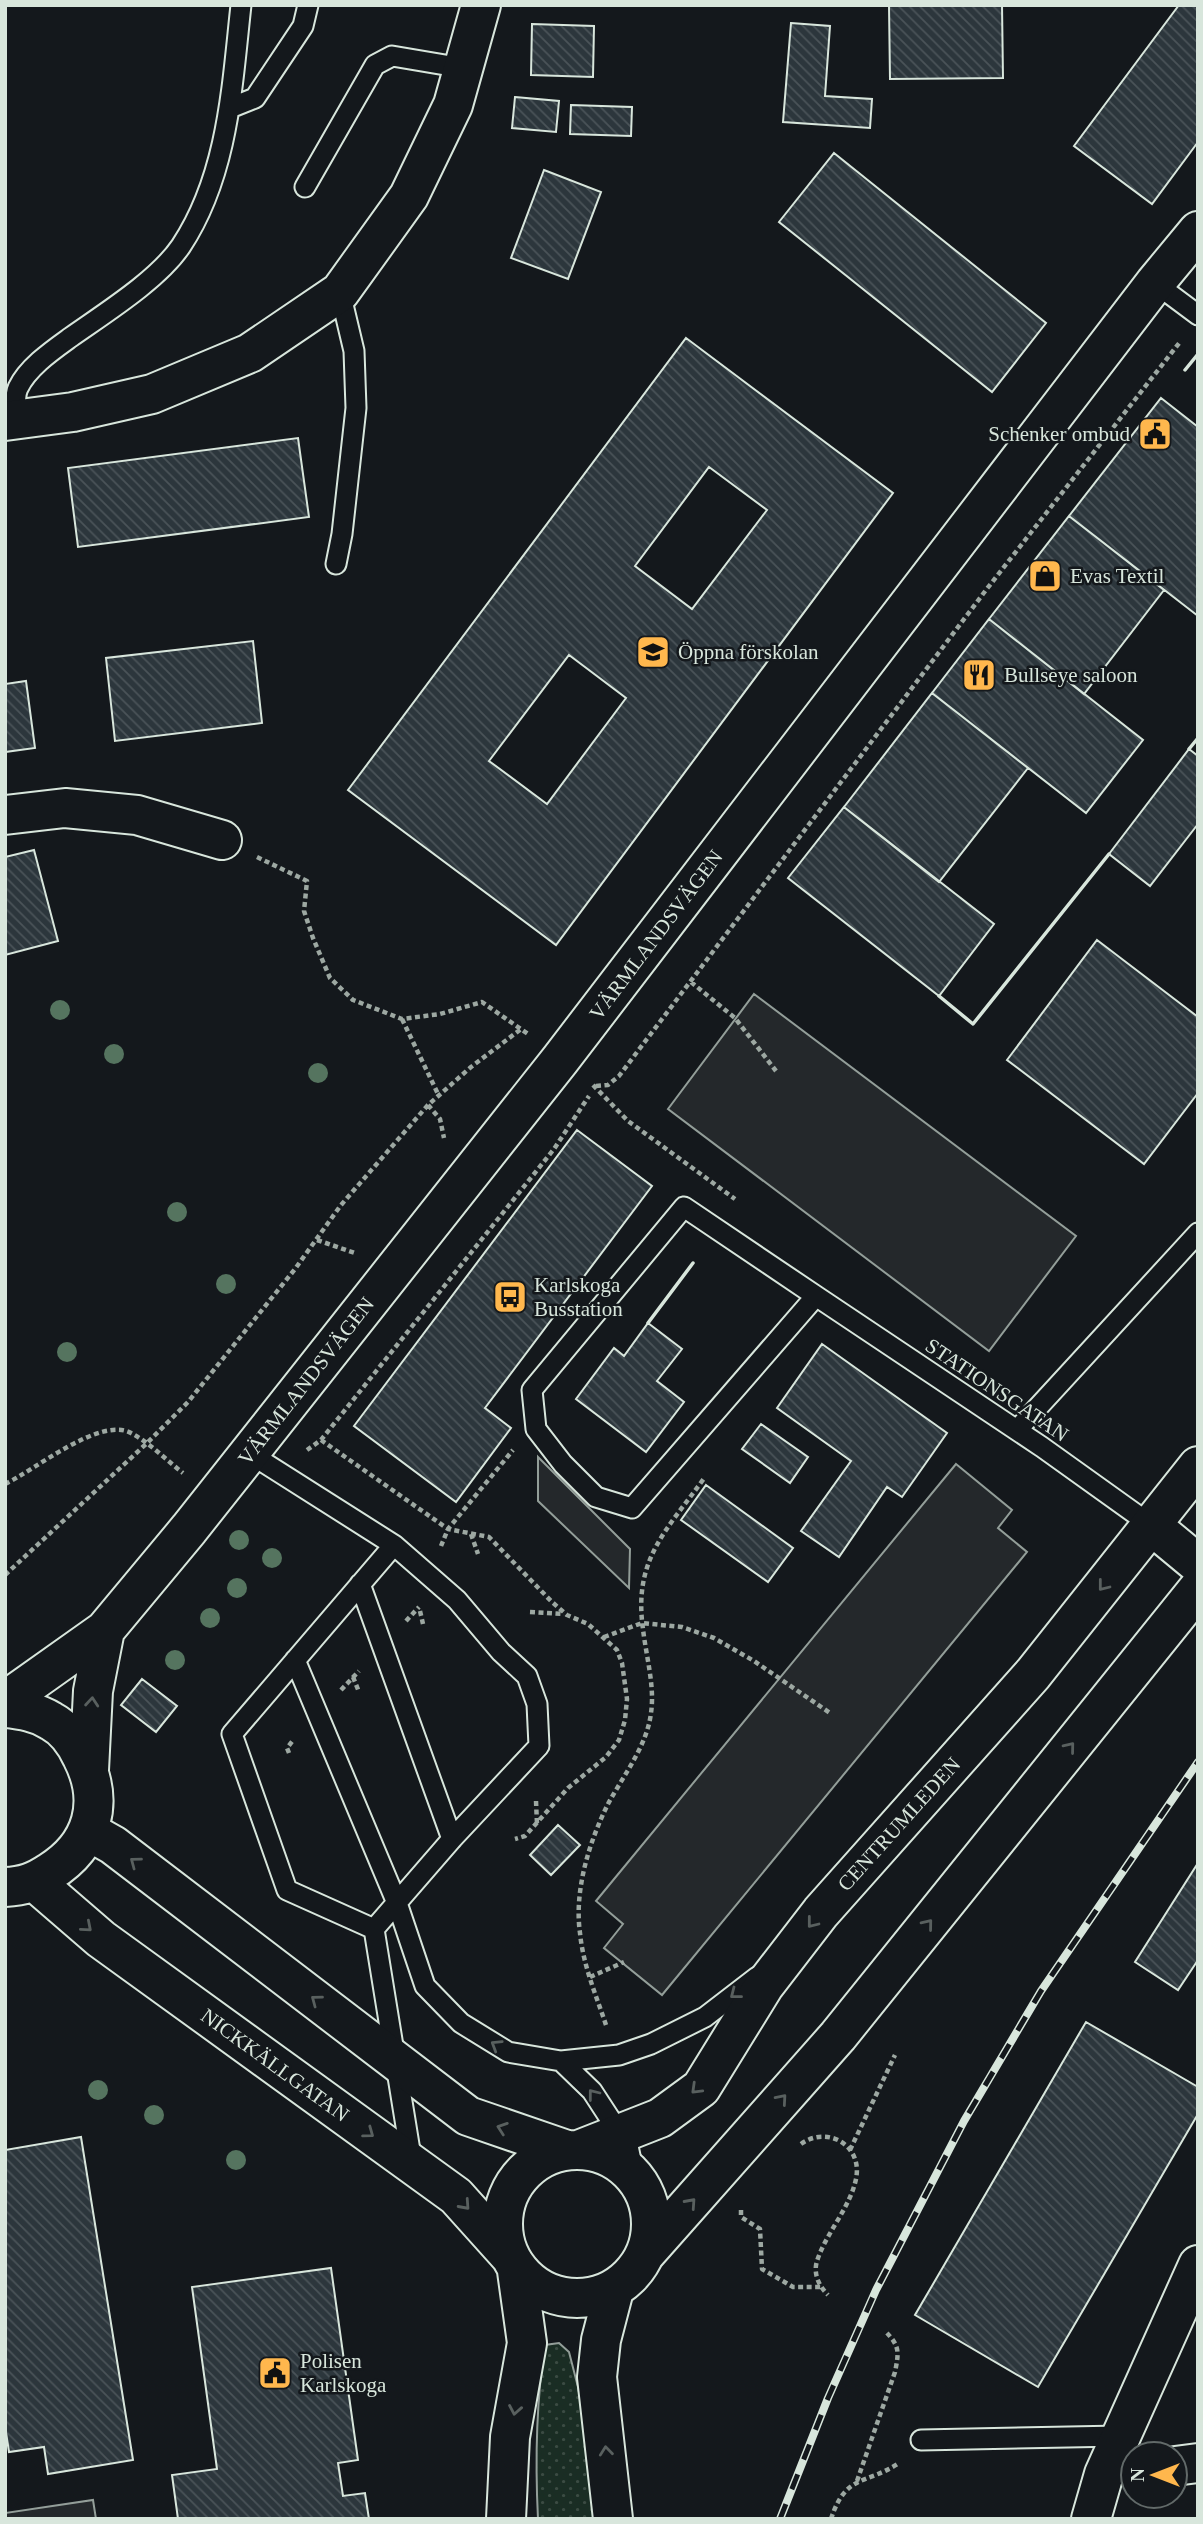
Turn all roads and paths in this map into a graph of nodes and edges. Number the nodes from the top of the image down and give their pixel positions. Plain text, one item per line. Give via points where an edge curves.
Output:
1 (241, 5) edge
2 (308, 5) edge
3 (481, 5) edge
4 (463, 68) junction
5 (230, 108) junction
6 (305, 187) dead end
7 (1198, 232) edge
8 (1156, 283) junction
9 (340, 292) junction
10 (1198, 315) edge
11 (1182, 340) dead end
12 (10, 420) edge
13 (336, 564) dead end
14 (5, 815) edge
15 (222, 840) joint
16 (691, 982) junction
17 (402, 1019) junction
18 (776, 1071) dead end
19 (595, 1086) dead end
20 (438, 1094) junction
21 (428, 1105) junction
22 (446, 1145) dead end
23 (554, 1149) dead end
24 (539, 1156) dead end
25 (1198, 1233) edge
26 (317, 1240) junction
27 (359, 1254) dead end
28 (816, 1296) junction
29 (341, 1404) dead end
30 (338, 1419) dead end
31 (536, 1429) junction
32 (1017, 1430) junction
33 (321, 1440) dead end
34 (146, 1444) junction
35 (249, 1453) junction
36 (1198, 1466) edge
37 (710, 1470) dead end
38 (5, 1484) edge
39 (1151, 1525) junction
40 (448, 1530) junction
41 (471, 1534) junction
42 (394, 1545) junction
43 (438, 1554) dead end
44 (478, 1554) dead end
45 (1198, 1564) edge
46 (5, 1574) edge
47 (360, 1584) junction
48 (1198, 1589) edge
49 (530, 1612) dead end
50 (567, 1615) junction
51 (642, 1623) junction
52 (105, 1630) junction
53 (604, 1637) junction
54 (295, 1660) junction
55 (353, 1677) dead end
56 (359, 1692) dead end
57 (5, 1702) edge
58 (5, 1708) edge
59 (830, 1713) dead end
60 (614, 1747) junction
61 (606, 1748) dead end
62 (89, 1770) junction
63 (536, 1801) dead end
64 (537, 1824) junction
65 (88, 1831) junction
66 (452, 1839) junction
67 (515, 1839) dead end
68 (20, 1884) edge
69 (397, 1903) junction
70 (374, 1929) junction
71 (789, 1952) junction
72 (624, 1962) dead end
73 (590, 1977) junction
74 (619, 2055) junction
75 (895, 2055) dead end
76 (394, 2060) junction
77 (561, 2061) junction
78 (620, 2134) junction
79 (574, 2150) junction
80 (850, 2150) junction
81 (793, 2151) dead end
82 (412, 2164) junction
83 (634, 2175) junction
84 (741, 2217) dead end
85 (645, 2254) junction
86 (513, 2263) junction
87 (1198, 2265) edge
88 (821, 2287) junction
89 (614, 2290) junction
90 (828, 2295) dead end
91 (885, 2331) dead end
92 (921, 2440) joint
93 (1127, 2440) edge
94 (1119, 2460) edge
95 (856, 2481) junction
96 (506, 2519) edge
97 (613, 2519) edge
98 (831, 2519) edge
99 (1091, 2519) edge

1 - 5 lane
2 - 5 lane via 303,26 255,98
3 - 4 street
4 - 6 lane via 392,56 375,65
4 - 9 street via 453,105 409,196
5 - 12 lane via 211,184 179,249 138,290 42,358 17,389
7 - 8 street, VÄRMLANDSVÄGEN
8 - 10 lane
8 - 35 street, VÄRMLANDSVÄGEN via 560,1060
9 - 12 street via 250,353 152,394
9 - 13 lane via 354,351 356,408
11 - 16 path via 986,590
14 - 15 street via 65,808 136,815
15 - 17 path via 307,881 304,911 330,978 353,1000
16 - 18 path via 735,1018
16 - 19 path via 619,1076 608,1085
17 - 20 path
17 - 20 path via 482,1002 521,1029
20 - 21 path
21 - 22 path via 440,1119
21 - 26 path via 341,1205
23 - 24 path
25 - 32 lane
26 - 27 path
26 - 34 path via 214,1371
28 - 31 lane via 632,1508 596,1497
28 - 31 lane, STATIONSGATAN via 684,1207 532,1390
28 - 32 lane, STATIONSGATAN
29 - 30 path
31 - 40 path
32 - 39 lane, STATIONSGATAN
33 - 40 path
34 - 38 path via 118,1428 106,1430
34 - 46 path
35 - 42 lane
35 - 52 street, VÄRMLANDSVÄGEN
36 - 39 street, CENTRUMLEDEN
37 - 51 path via 646,1565 639,1599
39 - 45 street
39 -> 71 street, CENTRUMLEDEN via 1032,1674
40 - 41 path
40 - 43 path
41 - 44 path
41 - 50 path via 489,1538
42 - 47 lane
42 - 66 lane via 457,1600 527,1676 537,1704 539,1746
47 - 54 lane
47 - 66 lane
85 -> 48 street via 838,2036
49 - 50 path
50 - 53 path
51 - 53 path
51 - 59 path via 682,1627 713,1638
51 - 73 path via 651,1714 587,1856 579,1931
52 - 57 street, VÄRMLANDSVÄGEN
62 -> 52 street, VÄRMLANDSVÄGEN via 93,1691
53 - 60 path via 617,1650 626,1680 625,1720
54 - 69 lane
54 - 70 lane via 232,1734 287,1890
55 - 56 path
58 - 62 street via 29,1710 51,1720 75,1741
60 - 61 path
60 - 64 path via 568,1788
62 - 65 street via 94,1801
63 - 64 path
64 - 67 path
65 - 68 street via 65,1863
76 -> 65 street via 113,1845
66 - 69 lane
68 -> 82 street, NICKKÄLLGATAN
69 - 70 lane
77 -> 69 lane via 508,2052 461,2023 425,1986
70 - 76 lane
71 -> 74 lane via 705,2017
71 -> 78 street, CENTRUMLEDEN via 701,2088 660,2118
72 - 73 path
73 - 74 path
74 - 77 lane
75 - 80 path
79 -> 76 street via 468,2116
76 - 82 lane
78 -> 77 lane via 592,2091
78 - 79 street, CENTRUMLEDEN
78 - 83 lane via 628,2146
79 - 83 street via 608,2155
79 - 86 street via 542,2157 509,2190 502,2228
80 - 81 path via 832,2136 816,2136
80 - 88 path via 856,2177 816,2263
82 -> 86 street, NICKKÄLLGATAN via 456,2196
83 - 85 street via 649,2206 652,2227
84 - 88 path via 760,2229 762,2269 793,2287
85 - 89 street
86 - 89 street via 542,2291 570,2298
86 -> 96 street via 527,2343 510,2437
87 - 93 street
88 - 90 path
97 -> 89 street via 597,2377
91 - 95 path via 895,2341 895,2372
92 - 94 lane
92 - 95 path via 898,2464
94 - 99 street
95 - 98 path via 835,2506

